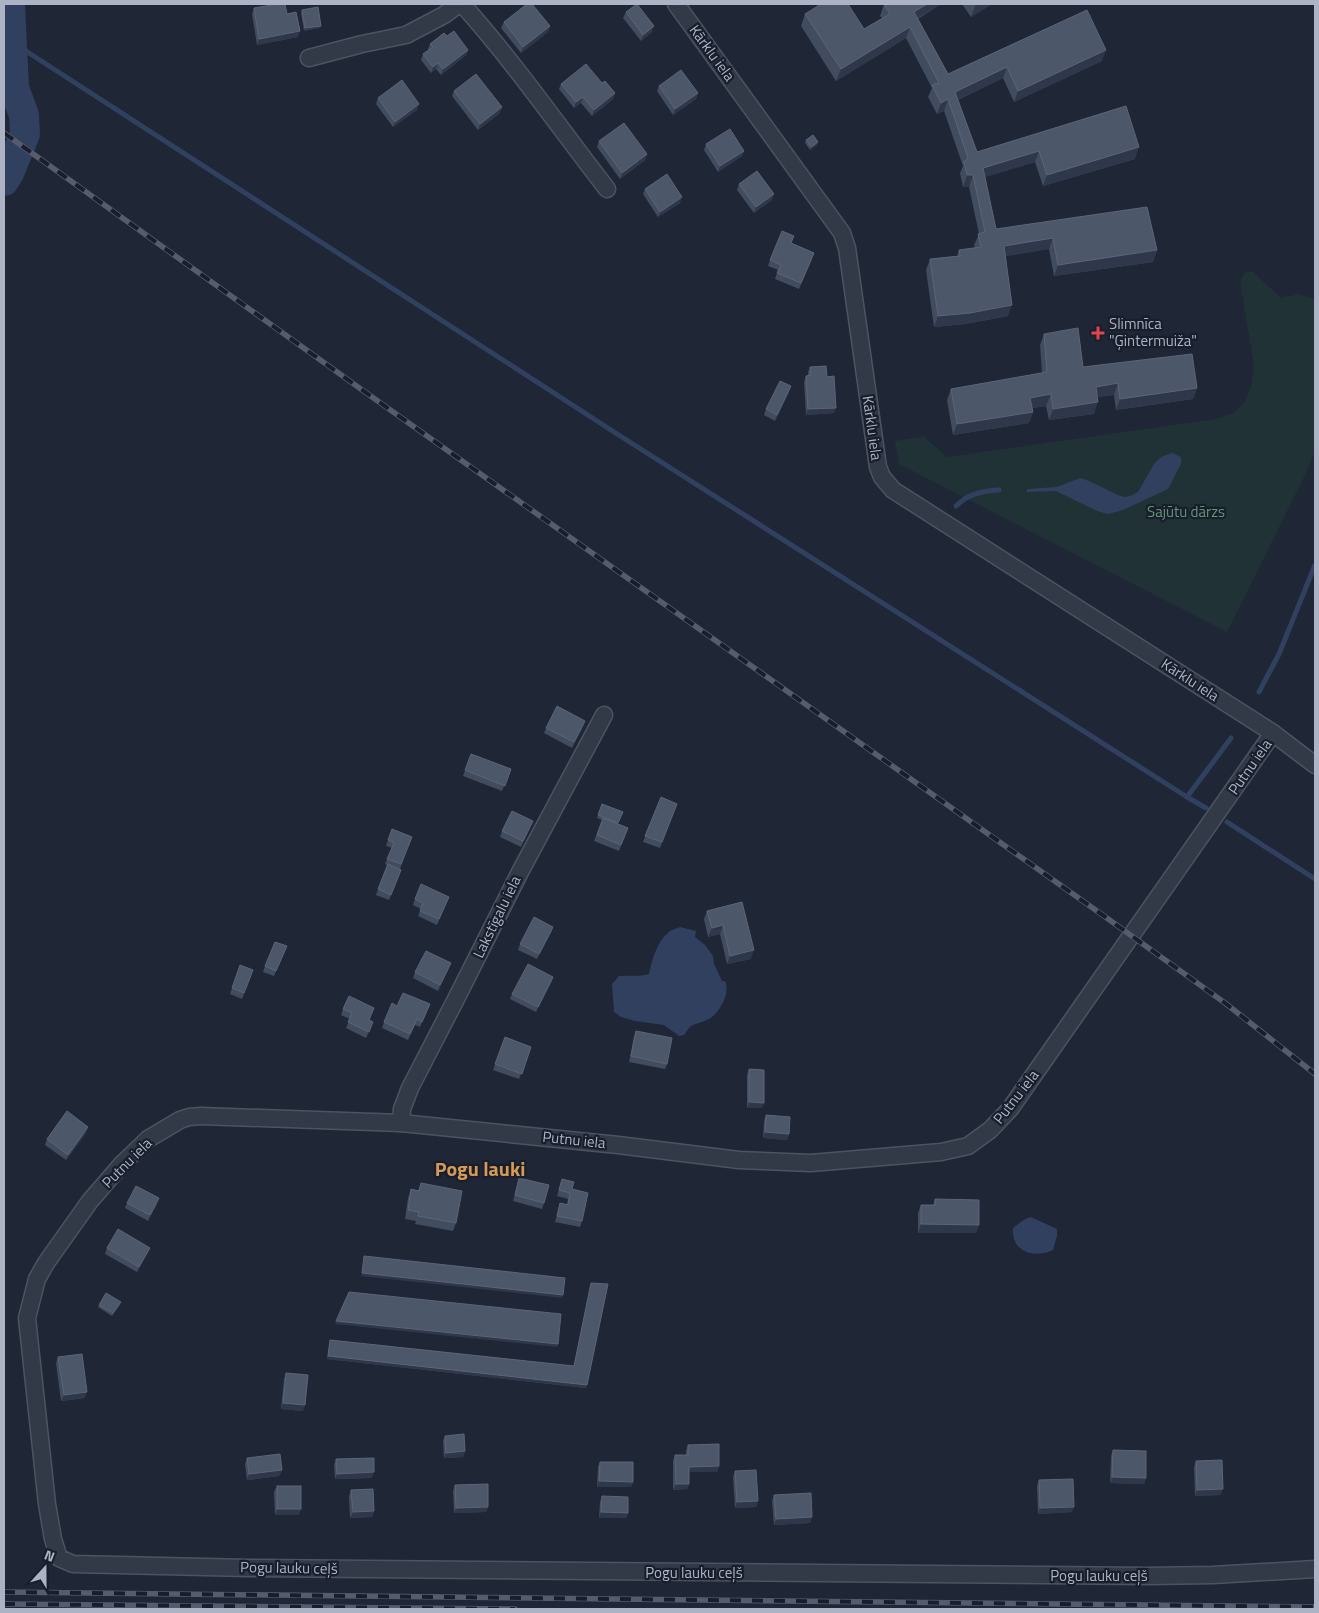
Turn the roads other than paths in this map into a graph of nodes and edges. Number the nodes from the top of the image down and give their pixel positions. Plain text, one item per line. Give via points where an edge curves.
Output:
1 (461, 4) edge
2 (676, 4) edge
3 (308, 58) dead end
4 (607, 189) dead end
5 (604, 715) dead end
6 (1273, 733) junction
7 (1315, 765) edge
8 (401, 1123) junction
9 (73, 1564) joint
10 (1315, 1569) edge

1 - 3 street via 406,35
1 - 4 street via 511,63
2 - 6 street, Kārklu iela via 842,234 847,248 882,477 893,490
5 - 8 street, Lakstīgalu iela via 410,1088 402,1109
6 - 7 street, Kārklu iela
6 - 8 street, Putnu iela via 1010,1109 990,1130 968,1146 941,1152 811,1163 770,1162
8 - 9 street, Putnu iela via 189,1117 148,1139 90,1201 37,1279 27,1318 53,1539 58,1558
9 - 10 street, Pogu lauku ceļš via 1147,1576

